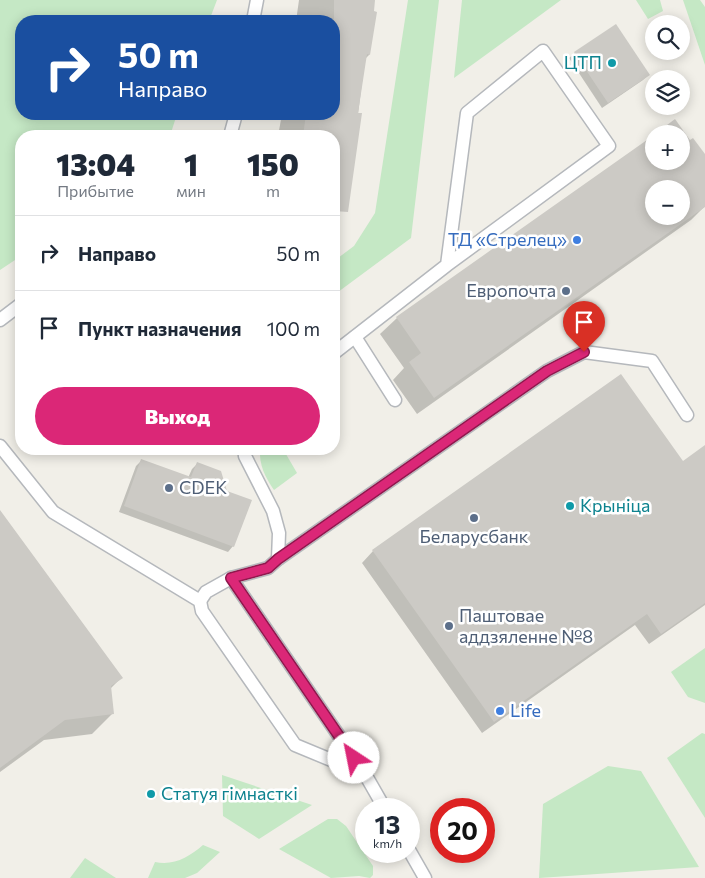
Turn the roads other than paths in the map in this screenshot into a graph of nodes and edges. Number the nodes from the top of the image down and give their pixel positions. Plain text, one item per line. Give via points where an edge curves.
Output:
1 (257, 0) edge
2 (254, 15) edge
3 (447, 265) junction
4 (15, 309) edge
5 (0, 320) edge
6 (355, 338) junction
7 (340, 349) edge
8 (395, 400) dead end
9 (687, 415) dead end
10 (0, 446) edge
11 (245, 455) edge
12 (278, 559) junction
13 (231, 578) junction
14 (200, 600) junction
15 (365, 774) junction
16 (379, 798) edge
17 (416, 863) edge
18 (425, 878) edge

1 - 2 lane
3 - 3 lane via 609,146 543,51 467,113
3 - 6 lane
4 - 5 lane
6 - 7 lane
6 - 8 lane
9 - 12 lane via 652,361 584,352 547,371
10 - 14 lane via 53,512
11 - 12 lane via 273,511 279,533
12 - 13 lane via 268,568
13 - 14 lane via 206,592
13 - 15 lane
14 - 15 lane via 202,611 295,745
15 - 16 lane
17 - 18 lane

